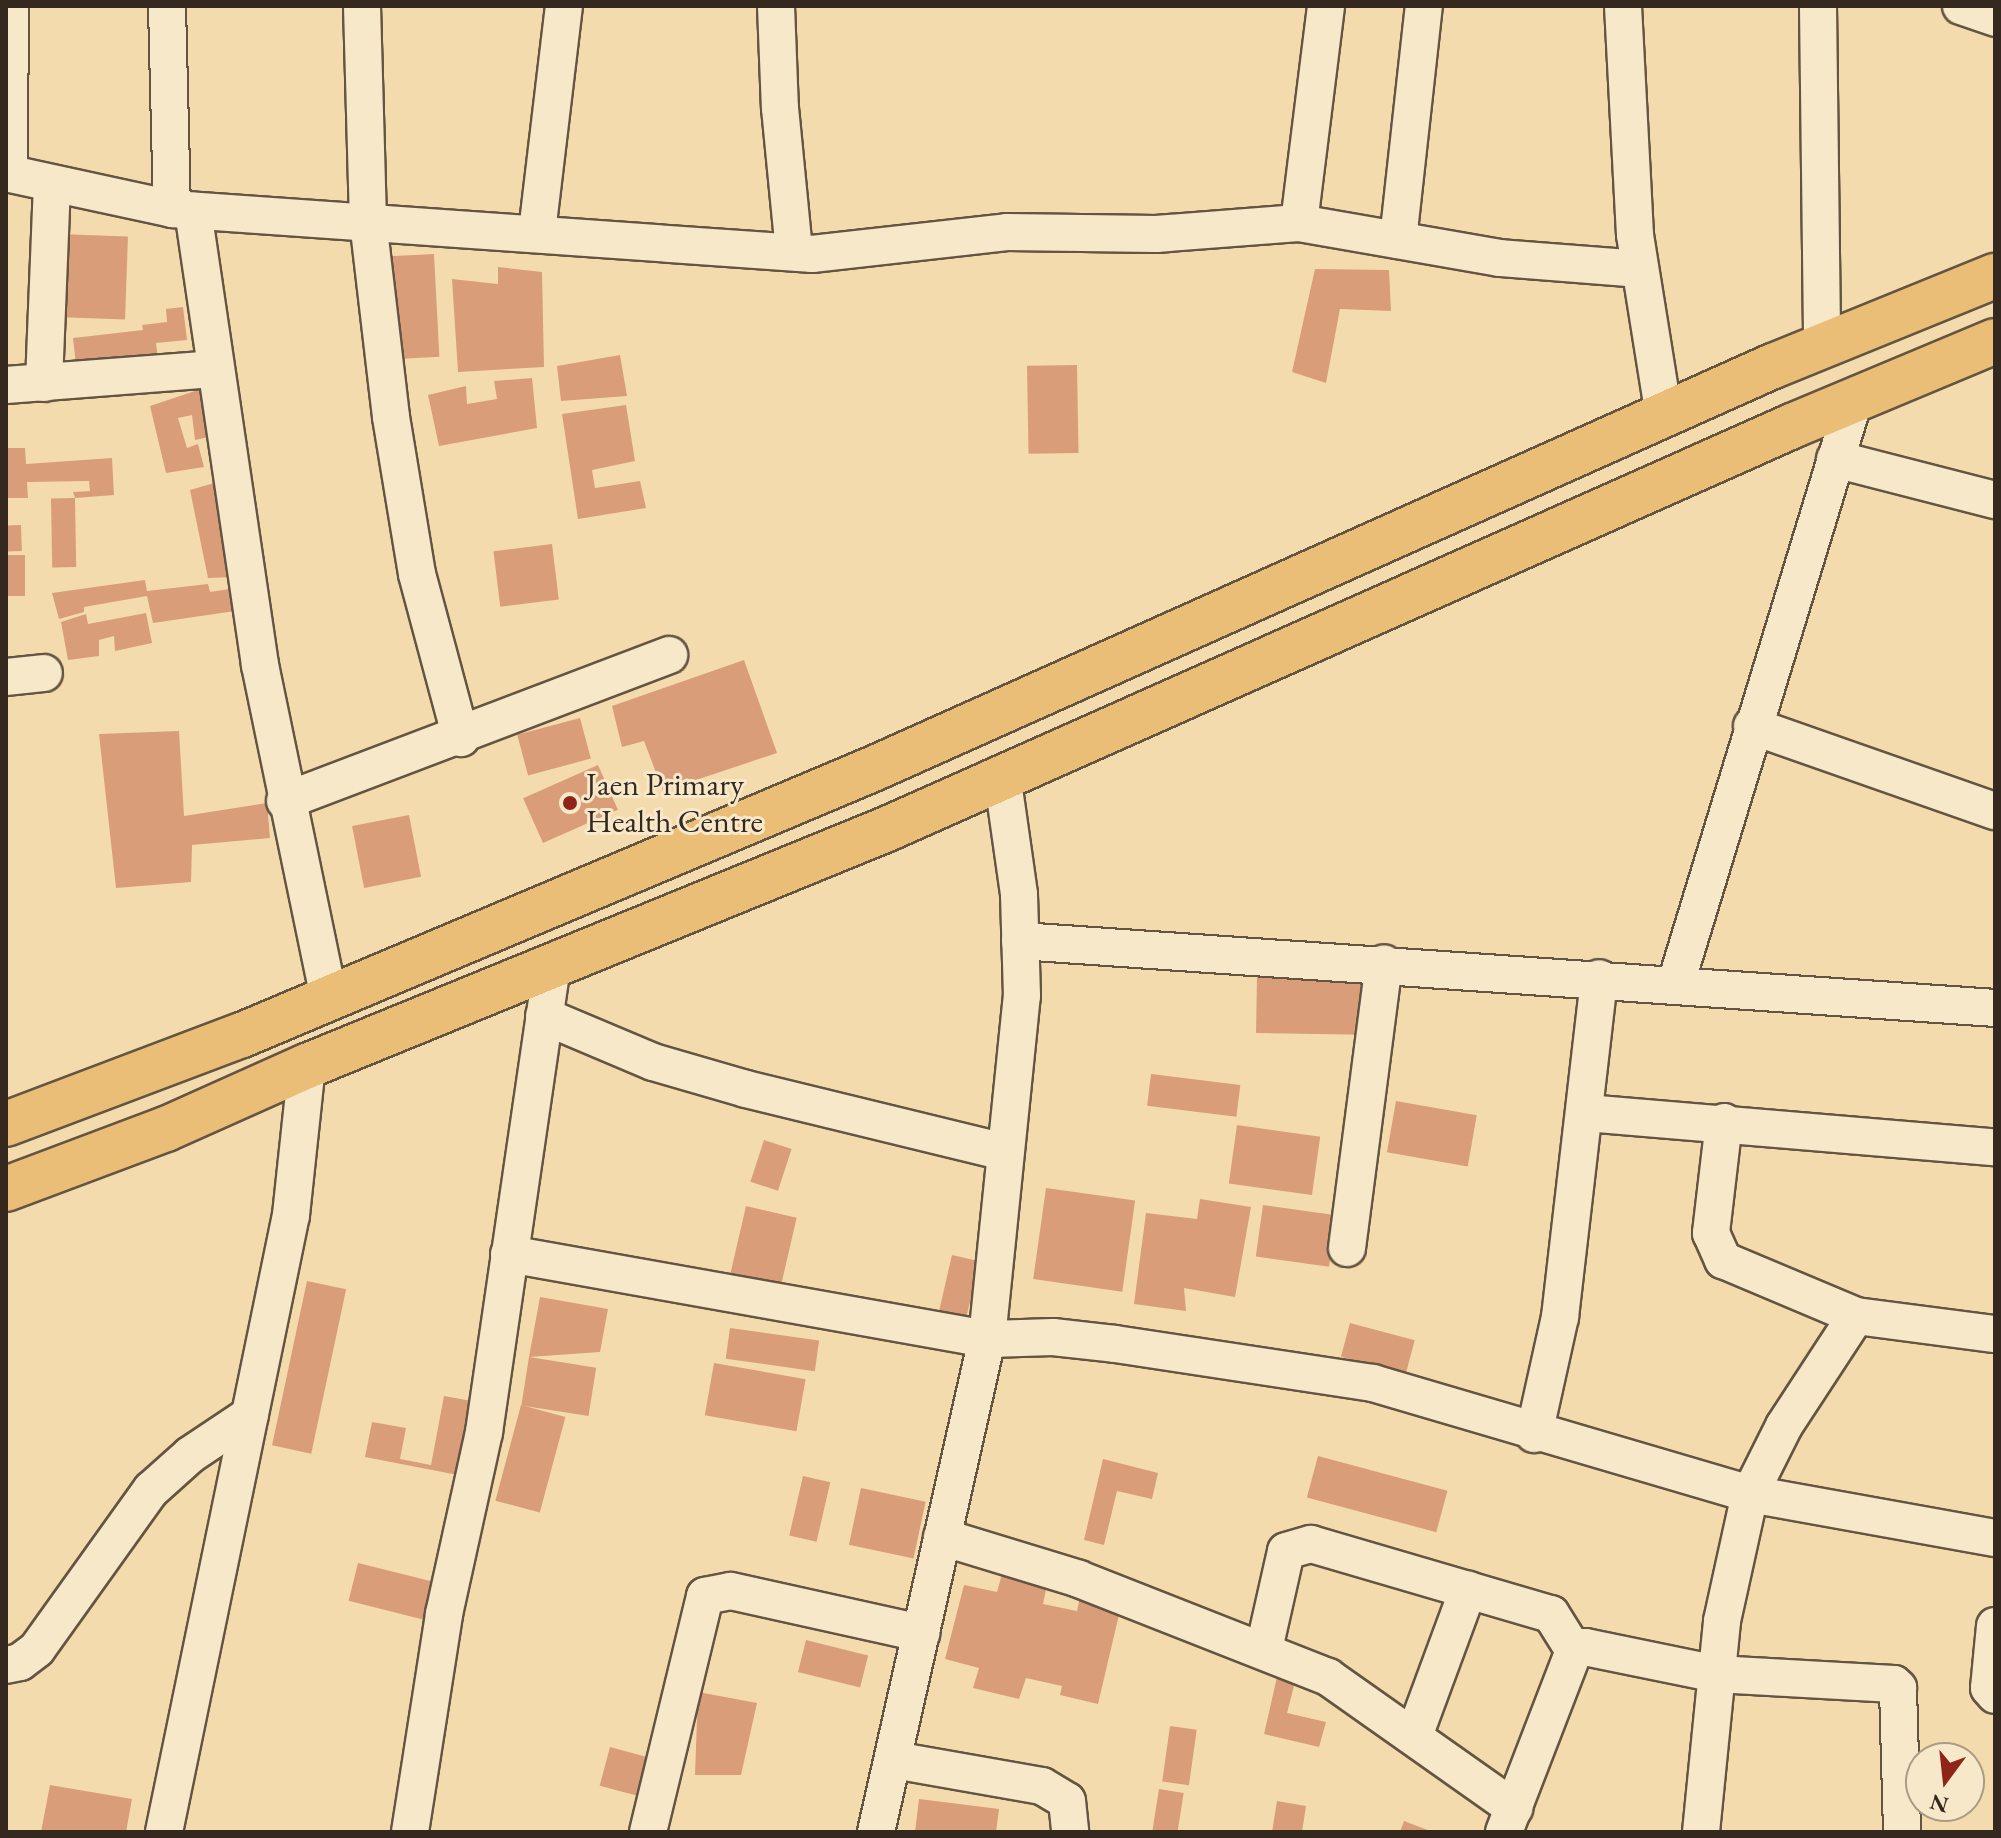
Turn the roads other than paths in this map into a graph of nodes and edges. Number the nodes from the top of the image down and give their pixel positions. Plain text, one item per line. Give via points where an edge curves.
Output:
1 (10, 6) edge
2 (167, 6) edge
3 (362, 6) edge
4 (564, 6) edge
5 (776, 6) edge
6 (1326, 6) edge
7 (1424, 6) edge
8 (1623, 6) edge
9 (1818, 6) edge
10 (1961, 6) edge
11 (1995, 18) edge
12 (8, 173) edge
13 (52, 184) junction
14 (182, 210) junction
15 (368, 221) junction
16 (1299, 223) junction
17 (537, 232) junction
18 (1398, 240) junction
19 (794, 252) junction
20 (1639, 269) junction
21 (1995, 276) edge
22 (1995, 341) edge
23 (1822, 346) junction
24 (214, 369) junction
25 (44, 383) junction
26 (6, 385) edge
27 (1854, 400) junction
28 (1664, 416) junction
29 (1835, 459) junction
30 (1995, 500) edge
31 (669, 655) dead end
32 (44, 673) dead end
33 (6, 677) edge
34 (1752, 726) junction
35 (461, 738) junction
36 (1002, 775) junction
37 (285, 801) junction
38 (1995, 811) edge
39 (1020, 941) junction
40 (1384, 963) junction
41 (552, 967) junction
42 (1599, 978) junction
43 (1676, 983) junction
44 (329, 998) junction
45 (1995, 1008) edge
46 (544, 1016) junction
47 (307, 1066) junction
48 (1586, 1113) junction
49 (1724, 1122) junction
50 (6, 1124) edge
51 (1995, 1147) edge
52 (1005, 1152) junction
53 (6, 1189) edge
54 (1347, 1248) dead end
55 (509, 1254) junction
56 (1856, 1316) junction
57 (1995, 1334) edge
58 (987, 1339) junction
59 (250, 1415) junction
60 (1534, 1434) junction
61 (1750, 1494) junction
62 (942, 1537) junction
63 (1995, 1538) edge
64 (1468, 1590) junction
65 (1995, 1626) edge
66 (921, 1633) junction
67 (1264, 1649) junction
68 (1574, 1651) junction
69 (6, 1665) edge
70 (1716, 1674) junction
71 (1995, 1695) edge
72 (1414, 1736) junction
73 (894, 1760) junction
74 (1509, 1820) edge
75 (164, 1832) edge
76 (410, 1832) edge
77 (648, 1832) edge
78 (876, 1832) edge
79 (1070, 1832) edge
80 (1701, 1832) edge
81 (1902, 1832) edge

1 - 12 street
2 - 14 street
3 - 15 street
4 - 17 street
5 - 19 street
6 - 16 street
7 - 18 street
8 - 20 street
9 - 23 street
10 - 11 street
12 - 13 street
13 - 14 street
13 - 25 street
14 - 15 street
14 - 24 street
15 - 17 street
15 - 35 street via 391,417 417,574
16 - 18 street
16 - 19 street via 1156,234 1007,232
17 - 19 street
18 - 20 street via 1500,258
20 - 28 street
21 - 23 main road
22 - 27 main road
23 - 28 main road
24 - 25 street
24 - 37 street
25 - 26 street
27 - 29 street
27 - 36 main road
28 - 44 main road via 875,768
29 - 30 street
29 - 34 street
31 - 35 street
32 - 33 street
34 - 38 street
34 - 43 street
35 - 37 street
36 - 39 street
36 - 41 main road via 887,829
37 - 44 street
39 - 40 street
39 - 52 street via 1022,996
40 - 42 street
40 - 54 street
41 - 46 street
41 - 47 main road
42 - 43 street
42 - 48 street
43 - 45 street
44 - 50 main road
46 - 52 street via 653,1062 706,1078 844,1117
46 - 55 street
47 - 53 main road via 166,1129
47 - 59 street via 291,1215
48 - 49 street
48 - 60 street via 1560,1317
49 - 51 street
49 - 56 street via 1711,1233 1723,1260
52 - 58 street
55 - 58 street
55 - 76 street via 484,1432 444,1614
56 - 57 street
56 - 61 street via 1790,1416
58 - 60 street via 1053,1337 1255,1361 1373,1383
58 - 62 street
59 - 69 street via 190,1455 151,1490 37,1649
59 - 75 street
60 - 61 street
61 - 63 street
61 - 70 street
62 - 66 street
62 - 67 street via 1079,1579
64 - 67 street via 1296,1544 1286,1551
64 - 68 street via 1551,1614
64 - 72 street
65 - 71 street via 1989,1688
66 - 73 street
66 - 77 street via 731,1591 705,1596
67 - 72 street via 1328,1677
68 - 70 street via 1585,1647
68 - 74 street
70 - 80 street
70 - 81 street via 1898,1688
72 - 74 street
73 - 78 street
73 - 79 street via 1042,1786 1067,1801

